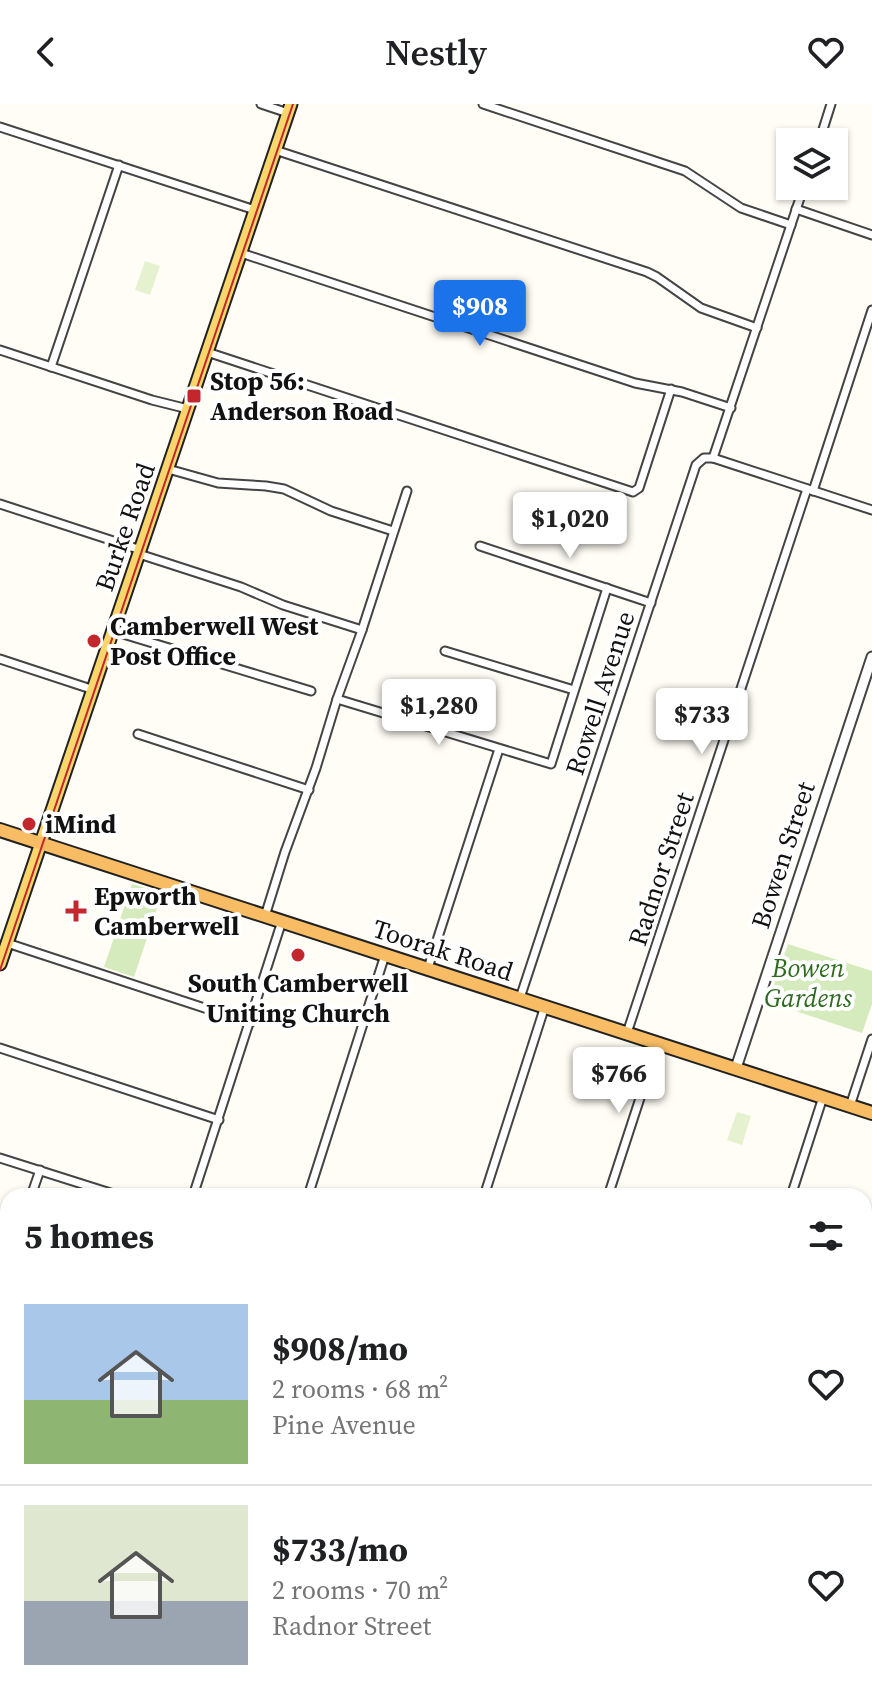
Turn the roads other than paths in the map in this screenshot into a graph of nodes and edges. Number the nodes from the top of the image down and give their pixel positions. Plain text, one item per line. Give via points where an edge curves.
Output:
1 (261, 104) edge
2 (483, 104) edge
3 (831, 104) edge
4 (290, 108) edge
5 (0, 127) edge
6 (823, 128) edge
7 (275, 150) junction
8 (119, 165) junction
9 (799, 200) edge
10 (796, 209) junction
11 (255, 210) junction
12 (791, 225) junction
13 (872, 235) edge
14 (241, 253) junction
15 (872, 310) edge
16 (757, 328) junction
17 (0, 350) edge
18 (207, 352) junction
19 (51, 367) junction
20 (671, 389) junction
21 (731, 408) junction
22 (187, 412) junction
23 (713, 458) junction
24 (168, 469) junction
25 (810, 490) junction
26 (407, 491) dead end
27 (0, 504) edge
28 (872, 510) edge
29 (393, 531) junction
30 (480, 546) dead end
31 (140, 552) junction
32 (607, 588) junction
33 (651, 603) junction
34 (362, 630) junction
35 (113, 631) junction
36 (445, 651) dead end
37 (872, 657) edge
38 (0, 659) edge
39 (94, 690) junction
40 (574, 690) junction
41 (311, 691) dead end
42 (337, 699) junction
43 (138, 734) dead end
44 (499, 749) junction
45 (309, 790) junction
46 (0, 830) edge
47 (42, 844) junction
48 (265, 916) junction
49 (282, 921) junction
50 (7, 943) junction
51 (385, 955) junction
52 (0, 964) edge
53 (428, 968) junction
54 (520, 998) junction
55 (545, 1006) junction
56 (250, 1023) junction
57 (627, 1033) junction
58 (872, 1039) edge
59 (658, 1043) junction
60 (0, 1048) edge
61 (736, 1068) junction
62 (823, 1097) junction
63 (850, 1106) junction
64 (872, 1113) edge
65 (219, 1120) junction
66 (0, 1158) edge
67 (40, 1170) junction
68 (34, 1188) edge
69 (95, 1188) edge
70 (197, 1188) edge
71 (311, 1188) edge
72 (487, 1188) edge
73 (611, 1188) edge
74 (794, 1188) edge

1 - 4 street
2 - 12 street via 685,171 741,208
3 - 6 street
4 - 7 main road, Burke Road
5 - 8 street
7 - 11 main road, Burke Road
7 - 16 street via 647,272 704,310
8 - 11 street
8 - 19 street
9 - 10 street, Rowell Avenue
10 - 12 street, Rowell Avenue
10 - 13 street
11 - 14 main road, Burke Road
12 - 16 street, Rowell Avenue
14 - 18 main road, Burke Road
14 - 20 street via 635,383
15 - 25 street, Radnor Street
16 - 21 street, Rowell Avenue
17 - 19 street
18 - 20 street via 633,492 639,488
18 - 22 main road, Burke Road
19 - 22 street
20 - 21 street
21 - 23 street, Rowell Avenue
22 - 24 main road, Burke Road
23 - 25 street
23 - 33 street, Rowell Avenue via 696,465
24 - 29 street via 218,483 284,489
24 - 31 main road, Burke Road
25 - 28 street
25 - 57 street, Radnor Street
26 - 29 street
27 - 31 street
29 - 34 street
30 - 32 street
31 - 34 street
31 - 35 main road, Burke Road
32 - 33 street
32 - 40 street
33 - 54 street, Rowell Avenue
34 - 42 street
35 - 39 main road, Burke Road
35 - 41 street
36 - 40 street
37 - 61 street, Bowen Street
38 - 39 street
39 - 47 main road, Burke Road
40 - 44 street via 551,764
42 - 44 street
42 - 45 street
43 - 45 street
44 - 53 street
45 - 48 street
46 - 47 highway, Toorak Road
47 - 48 highway, Toorak Road
47 - 50 main road, Burke Road
48 - 49 highway, Toorak Road
49 - 51 highway, Toorak Road
49 - 56 street
50 - 52 main road, Burke Road
50 - 56 street
51 - 53 highway, Toorak Road
51 - 71 street
53 - 54 highway, Toorak Road
54 - 55 highway, Toorak Road
55 - 57 highway, Toorak Road
55 - 72 street
56 - 65 street
57 - 59 highway, Toorak Road
58 - 63 street
59 - 61 highway, Toorak Road
59 - 73 street
60 - 65 street
61 - 62 highway, Toorak Road
62 - 63 highway, Toorak Road
62 - 74 street
63 - 64 highway, Toorak Road
65 - 70 street
66 - 67 street
67 - 68 street
67 - 69 street

